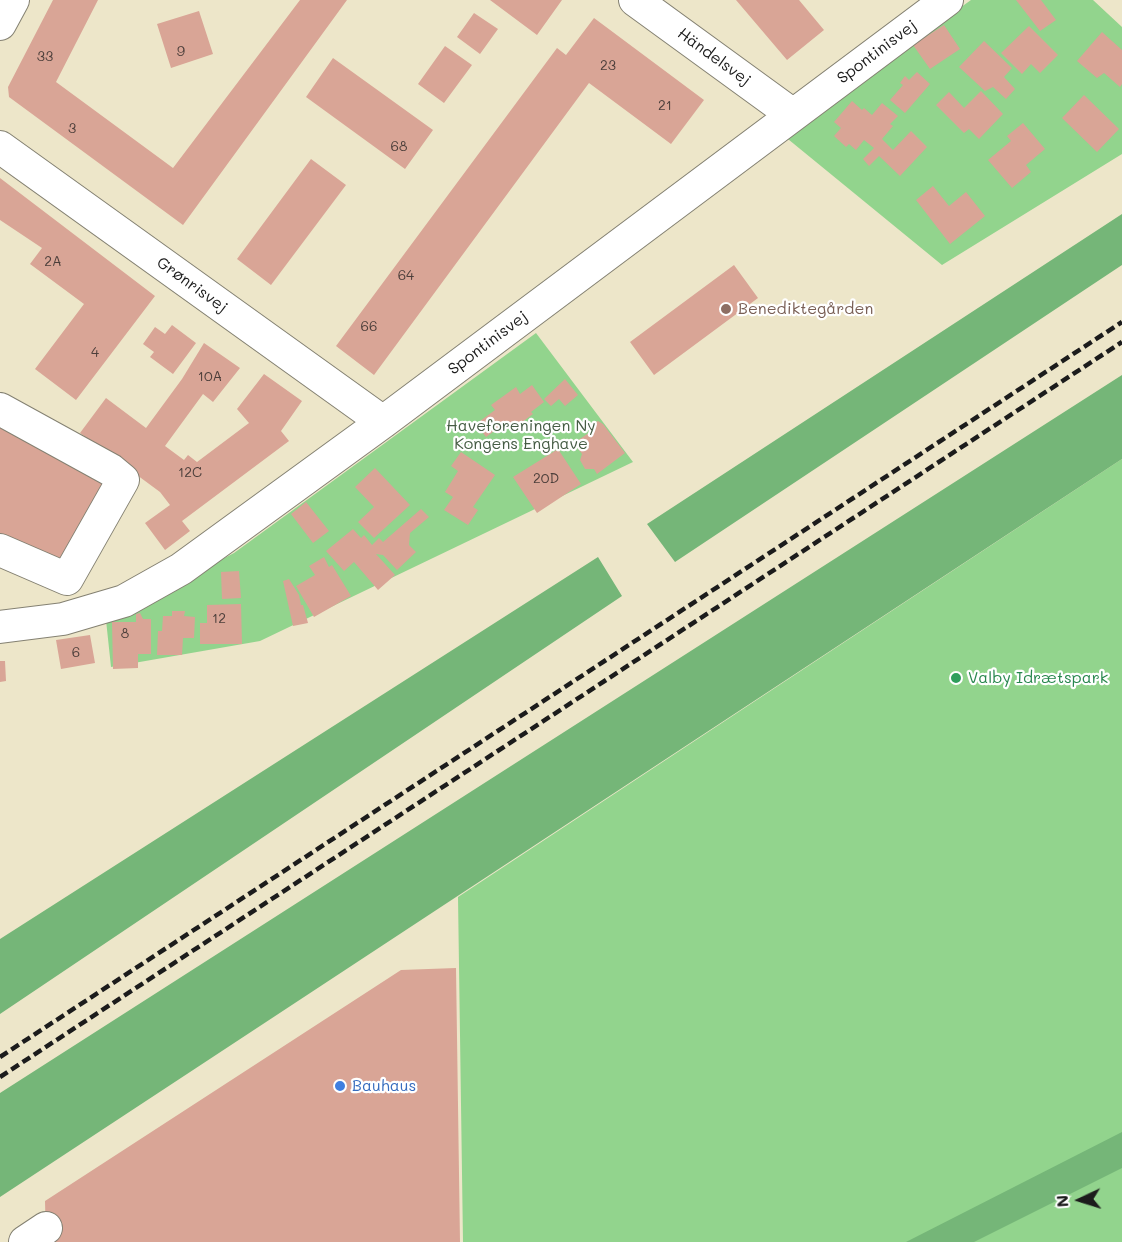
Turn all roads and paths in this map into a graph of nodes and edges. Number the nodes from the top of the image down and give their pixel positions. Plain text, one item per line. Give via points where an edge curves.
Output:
1 (12, 0) edge
2 (635, 0) edge
3 (948, 0) edge
4 (0, 24) edge
5 (793, 115) junction
6 (0, 147) edge
7 (0, 409) edge
8 (383, 422) junction
9 (0, 550) edge
10 (0, 627) edge

1 - 4 street
2 - 5 street, Händelsvej
3 - 5 street, Spontinisvej
5 - 8 street, Spontinisvej
6 - 8 street, Grønrisvej
7 - 9 street via 123,480 67,579
8 - 10 street, Spontinisvej via 181,569 124,601 63,619

